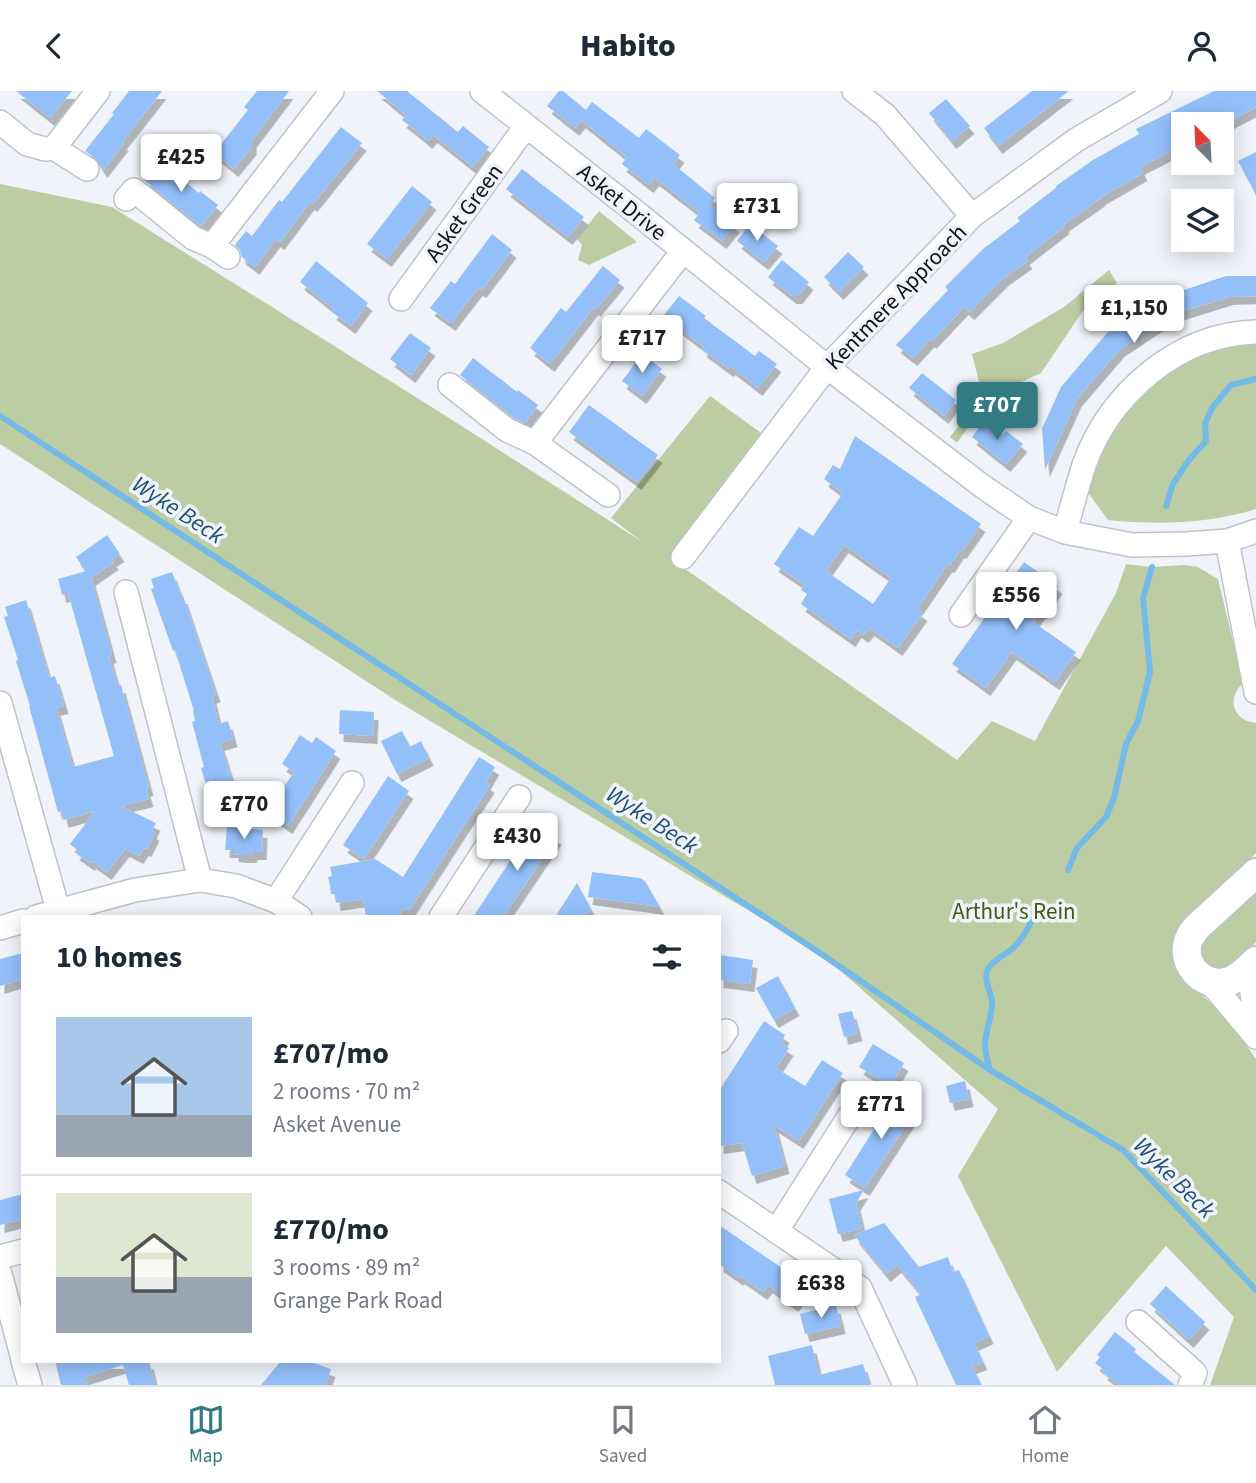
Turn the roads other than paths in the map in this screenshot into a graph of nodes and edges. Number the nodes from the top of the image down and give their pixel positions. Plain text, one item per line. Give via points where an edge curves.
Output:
1 (97, 91) edge
2 (332, 91) edge
3 (482, 91) edge
4 (854, 91) edge
5 (1160, 91) edge
6 (0, 122) edge
7 (526, 126) junction
8 (54, 148) junction
9 (87, 169) dead end
10 (126, 199) dead end
11 (972, 216) junction
12 (683, 251) junction
13 (401, 299) dead end
14 (1256, 331) edge
15 (827, 367) junction
16 (450, 385) dead end
17 (535, 443) junction
18 (608, 495) dead end
19 (1028, 518) junction
20 (1256, 531) edge
21 (1065, 532) junction
22 (1227, 541) junction
23 (683, 557) dead end
24 (125, 592) dead end
25 (961, 615) dead end
26 (1256, 691) edge
27 (0, 703) edge
28 (352, 783) dead end
29 (519, 797) dead end
30 (1256, 873) edge
31 (200, 880) junction
32 (276, 901) junction
33 (58, 910) junction
34 (42, 915) edge
35 (297, 915) edge
36 (442, 915) edge
37 (21, 922) edge
38 (0, 927) edge
39 (1253, 963) edge
40 (1209, 981) junction
41 (1256, 1016) edge
42 (1256, 1037) edge
43 (854, 1109) dead end
44 (721, 1193) edge
45 (777, 1230) junction
46 (21, 1252) edge
47 (0, 1257) edge
48 (0, 1274) edge
49 (1138, 1322) dead end
50 (21, 1353) edge
51 (24, 1363) edge
52 (30, 1385) edge
53 (905, 1385) edge
54 (1190, 1385) edge

1 - 8 street
2 - 10 street via 220,251 193,238 134,190
3 - 7 street, Asket Drive
4 - 11 street via 884,115
5 - 11 street, Kentmere Approach via 1076,140
6 - 8 street via 27,144
7 - 12 street, Asket Drive
7 - 13 street, Asket Green
8 - 9 street
11 - 15 street, Kentmere Approach
12 - 15 street, Asket Drive
12 - 17 street
14 - 21 street via 1189,347 1161,363 1133,388 1096,440
15 - 19 street, Asket Drive
15 - 23 street, Kentmere Approach
16 - 17 street via 507,430
17 - 18 street
19 - 21 street, Asket Drive
19 - 25 street
20 - 22 street, Asket Drive
21 - 22 street, Asket Drive via 1132,545
22 - 26 street
24 - 31 street
27 - 33 street
28 - 32 street
29 - 36 street
30 - 40 street via 1190,935 1187,957 1191,967
31 - 32 street via 236,886
31 - 33 street
32 - 35 street
33 - 34 street
37 - 38 street
39 - 40 street via 1231,981
39 - 41 street
40 - 42 street
43 - 45 street
44 - 45 street
45 - 53 street via 860,1288
46 - 47 street
48 - 50 street
49 - 54 street via 1195,1373
51 - 52 street

